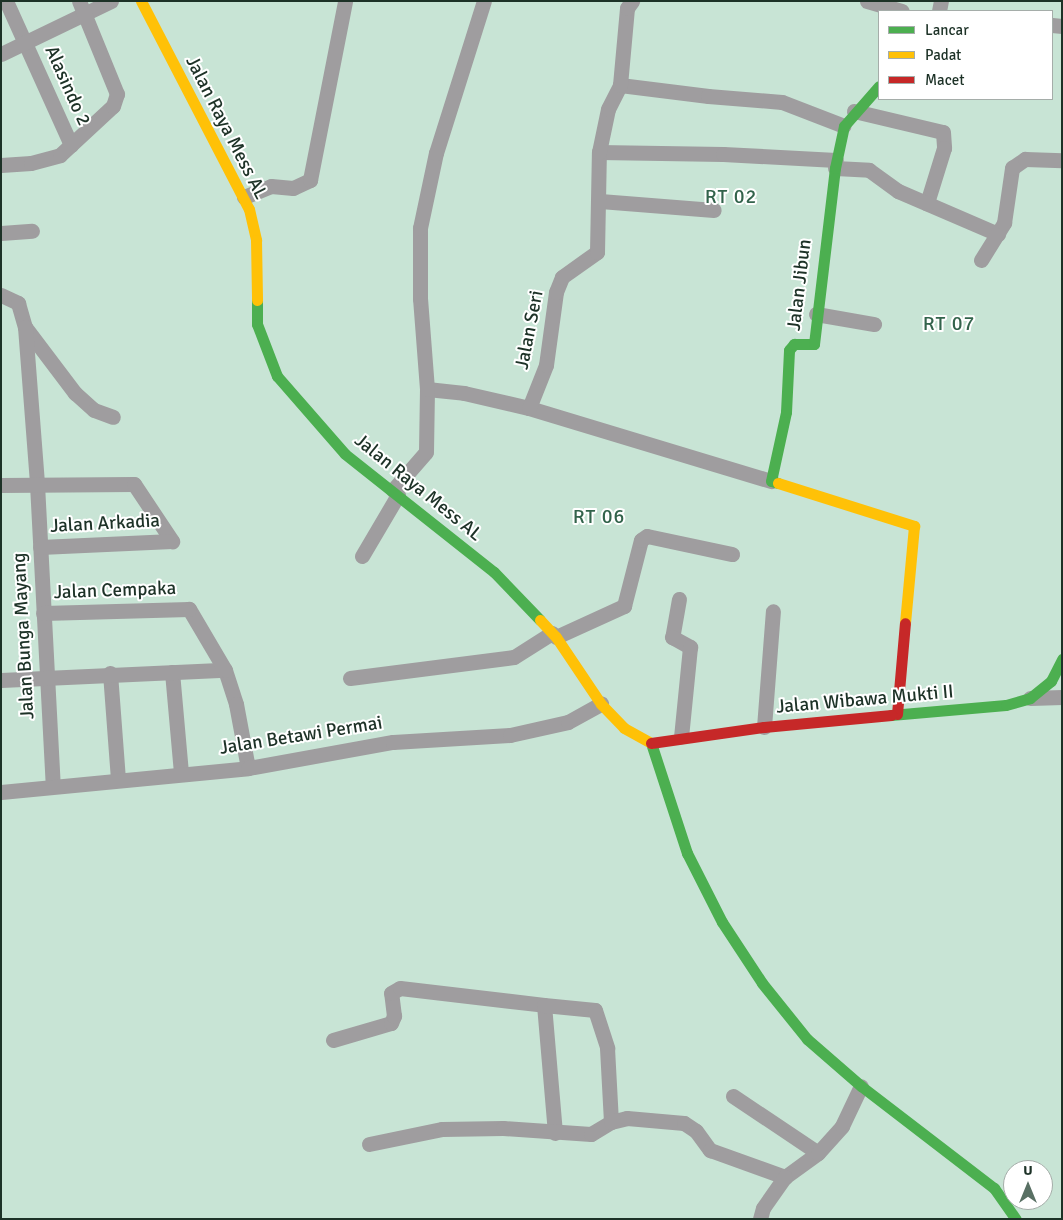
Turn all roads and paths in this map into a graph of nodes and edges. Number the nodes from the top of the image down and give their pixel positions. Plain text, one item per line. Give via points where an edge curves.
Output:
1 (6, 1) edge
2 (111, 1) edge
3 (345, 1) edge
4 (484, 1) edge
5 (632, 1) edge
6 (867, 1) edge
7 (146, 3) edge
8 (82, 8) edge
9 (898, 10) edge
10 (26, 43) junction
11 (1, 54) edge
12 (620, 84) junction
13 (878, 87) edge
14 (854, 111) junction
15 (844, 126) junction
16 (71, 145) junction
17 (599, 152) junction
18 (1062, 160) edge
19 (3, 161) edge
20 (835, 164) junction
21 (244, 197) junction
22 (600, 201) junction
23 (926, 204) junction
24 (714, 210) dead end
25 (32, 231) dead end
26 (1, 233) edge
27 (998, 234) junction
28 (981, 260) dead end
29 (1, 295) edge
30 (816, 314) junction
31 (874, 324) dead end
32 (24, 327) junction
33 (427, 389) junction
34 (529, 408) junction
35 (113, 417) dead end
36 (771, 481) junction
37 (37, 484) junction
38 (1, 485) edge
39 (396, 493) junction
40 (40, 547) junction
41 (732, 554) dead end
42 (362, 556) dead end
43 (679, 599) dead end
44 (773, 610) dead end
45 (42, 613) junction
46 (554, 635) junction
47 (1062, 659) edge
48 (225, 670) junction
49 (172, 672) junction
50 (110, 674) junction
51 (45, 677) junction
52 (350, 678) dead end
53 (1, 680) edge
54 (1062, 697) edge
55 (1030, 698) junction
56 (601, 704) junction
57 (897, 714) junction
58 (764, 727) junction
59 (681, 737) junction
60 (651, 743) junction
61 (248, 768) junction
62 (181, 773) junction
63 (118, 780) junction
64 (53, 786) junction
65 (1, 792) edge
66 (544, 1004) junction
67 (333, 1040) dead end
68 (861, 1086) junction
69 (734, 1096) dead end
70 (611, 1122) junction
71 (555, 1133) junction
72 (369, 1144) dead end
73 (818, 1153) junction
74 (785, 1177) junction
75 (760, 1219) edge
76 (1016, 1219) edge

1 - 10 street, Alasindo 2
2 - 8 street
3 - 21 street via 310,180 293,188 271,186
4 - 33 street via 436,153 420,228 420,299
5 - 12 street, Jalan Seri via 626,8
6 - 9 street
7 - 21 street, Jalan Raya Mess AL
8 - 10 street
8 - 16 street via 117,94 113,106
10 - 11 street
10 - 16 street, Alasindo 2
12 - 15 street via 782,102
12 - 17 street, Jalan Seri via 608,109
13 - 14 street, Jalan Jibun
14 - 15 street, Jalan Jibun
14 - 23 street via 943,132 944,148
15 - 20 street, Jalan Jibun
16 - 19 street via 60,154 31,163
17 - 20 street
17 - 22 street, Jalan Seri
18 - 27 street via 1026,159 1012,168 1004,223
20 - 23 street via 869,170 898,191
20 - 30 street, Jalan Jibun
21 - 39 street, Jalan Raya Mess AL via 256,240 257,324 277,376 345,454
22 - 24 street
22 - 34 street, Jalan Seri via 597,252 562,277 556,292 546,365
23 - 27 street
25 - 26 street
27 - 28 street
29 - 32 street via 18,303
30 - 31 street
30 - 36 street, Jalan Jibun via 814,344 794,344 789,350 786,412
32 - 35 street via 75,393 94,410
32 - 37 street, Jalan Bunga Mayang
33 - 34 street via 464,393
33 - 39 street via 426,452
34 - 36 street
36 - 57 street via 914,526
37 - 38 street
37 - 40 street, Jalan Bunga Mayang
37 - 40 street, Jalan Arkadia via 134,484 172,540
39 - 42 street
39 - 46 street, Jalan Raya Mess AL via 494,572
40 - 45 street, Jalan Bunga Mayang
41 - 46 street via 647,536 641,540 624,606
43 - 59 street via 672,637 690,647
44 - 58 street
45 - 48 street, Jalan Cempaka via 190,609
45 - 51 street, Jalan Bunga Mayang
46 - 52 street via 514,657
46 - 56 street, Jalan Raya Mess AL
47 - 55 street, Jalan Wibawa Mukti II via 1051,681
48 - 49 street
48 - 61 street via 236,704
49 - 50 street
49 - 62 street
50 - 51 street
50 - 63 street
51 - 53 street
51 - 64 street, Jalan Bunga Mayang
54 - 55 street
55 - 57 street, Jalan Wibawa Mukti II via 986,708
56 - 60 street, Jalan Raya Mess AL via 624,728
56 - 61 street, Jalan Betawi Permai via 568,722 510,735 393,742
57 - 58 street, Jalan Wibawa Mukti II
58 - 59 street, Jalan Wibawa Mukti II
59 - 60 street, Jalan Wibawa Mukti II
60 - 68 street via 687,853 722,922 762,983 807,1039
61 - 62 street, Jalan Betawi Permai
62 - 63 street, Jalan Betawi Permai
63 - 64 street, Jalan Betawi Permai
64 - 65 street, Jalan Betawi Permai
66 - 67 street via 400,988 391,993 394,1016 391,1023
66 - 70 street via 595,1010 607,1048
66 - 71 street
68 - 73 street via 842,1126
68 - 76 street via 994,1188
69 - 73 street
70 - 71 street via 591,1134
70 - 74 street via 628,1118 684,1123 696,1131 710,1150
71 - 72 street via 502,1128 442,1129
73 - 74 street
74 - 75 street via 763,1208

